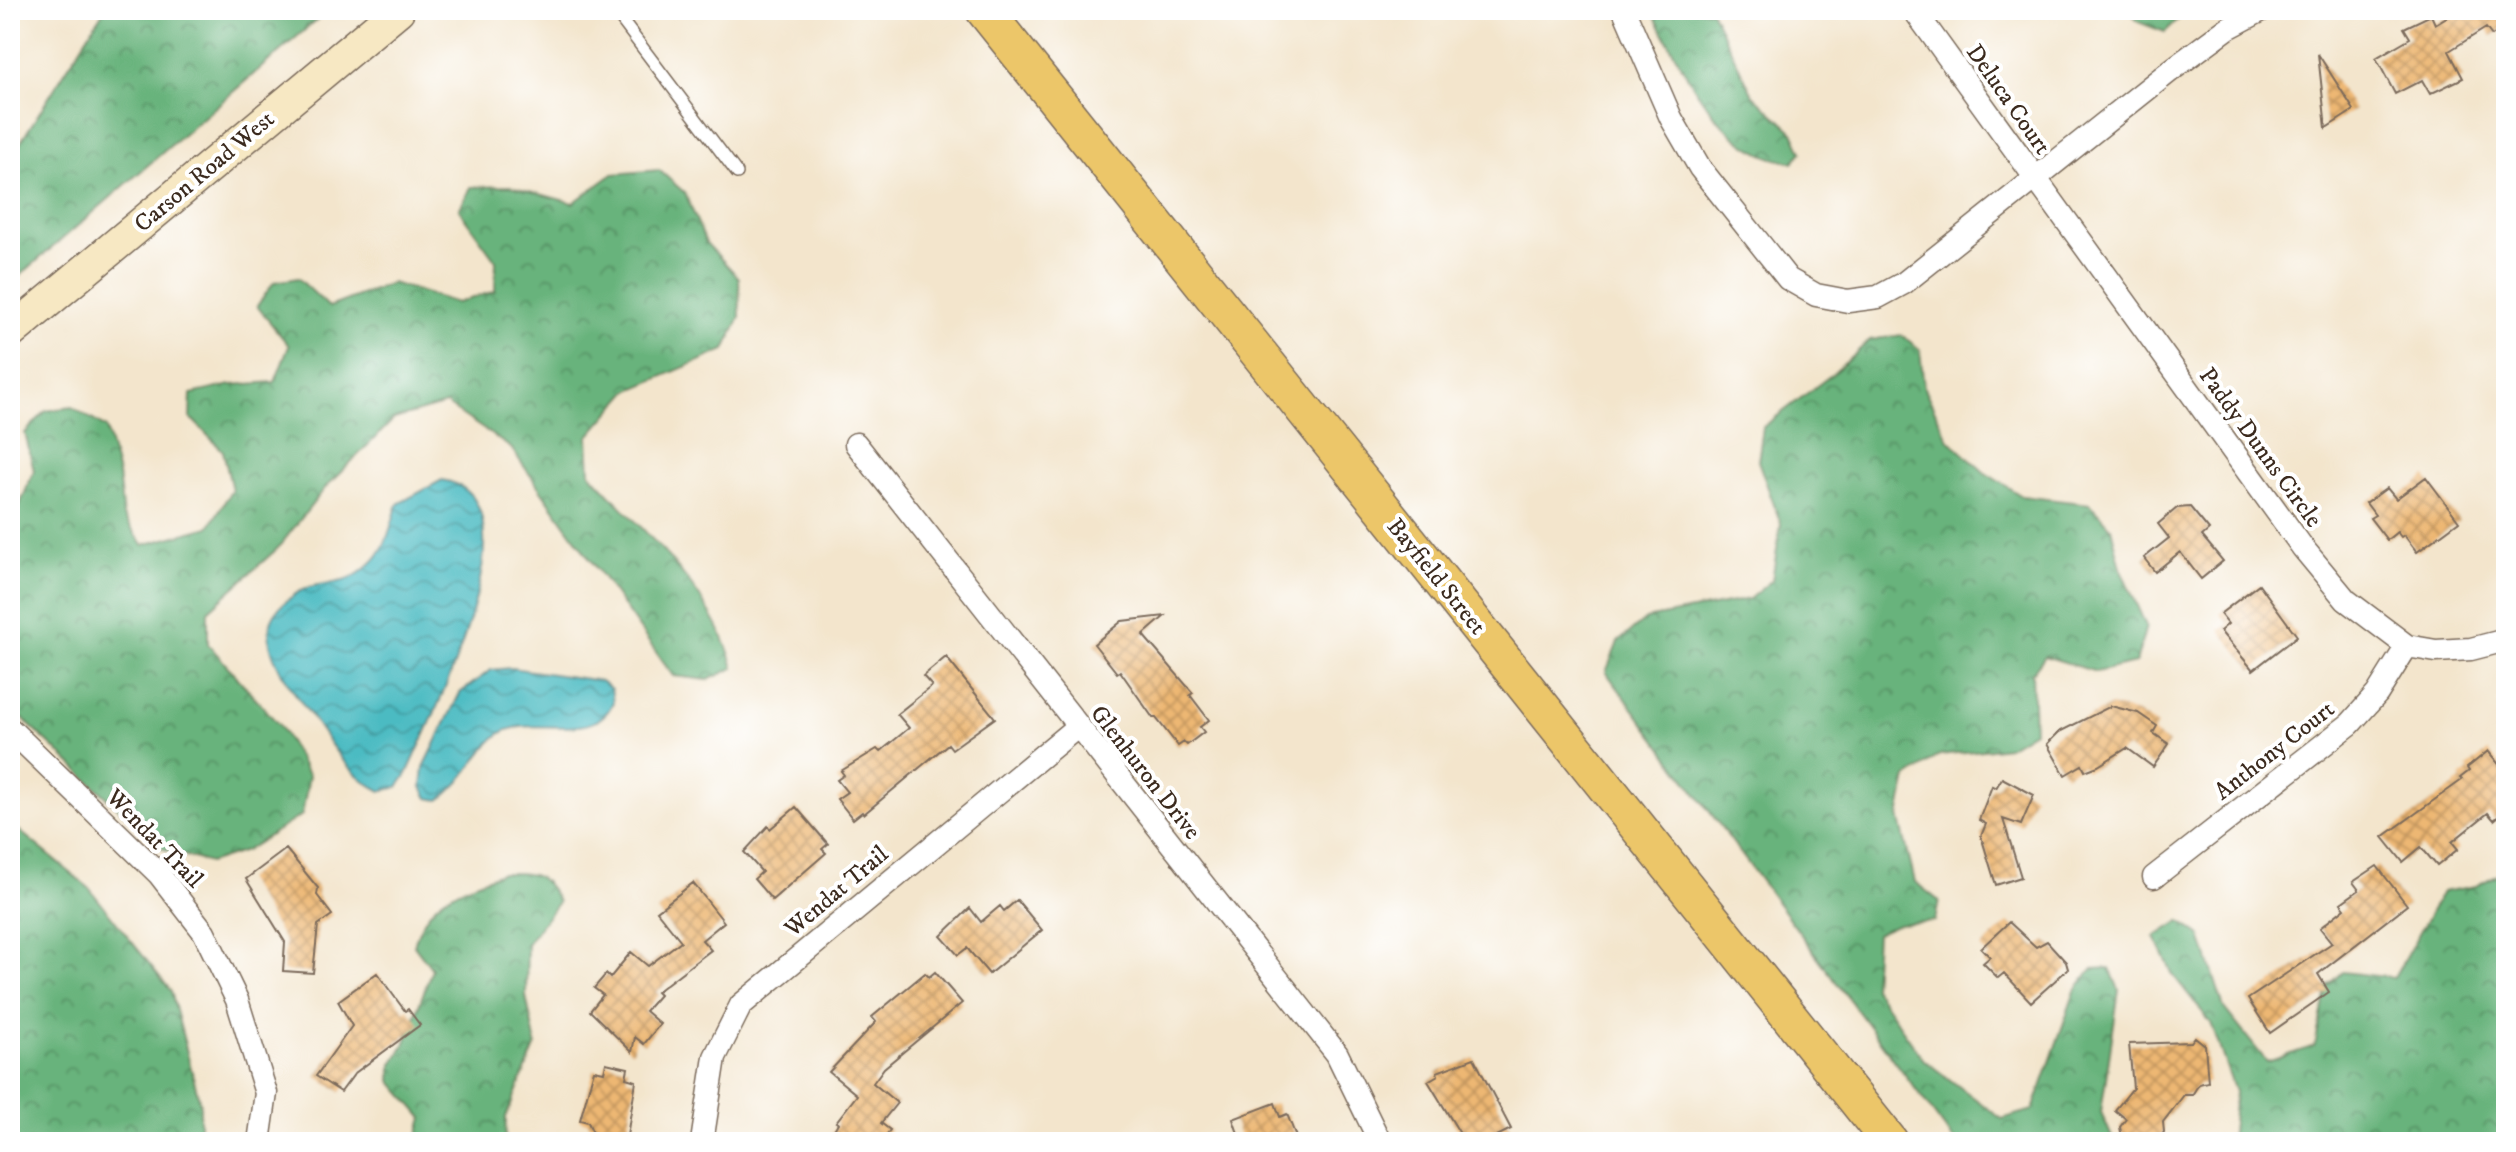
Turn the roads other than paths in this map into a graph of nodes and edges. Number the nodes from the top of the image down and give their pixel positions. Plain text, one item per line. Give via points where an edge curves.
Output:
1 (398, 10) edge
2 (614, 10) edge
3 (984, 10) edge
4 (1624, 10) edge
5 (1914, 10) edge
6 (2262, 10) edge
7 (737, 173) dead end
8 (2034, 180) junction
9 (10, 333) edge
10 (856, 444) dead end
11 (2506, 640) edge
12 (2407, 646) junction
13 (1077, 727) junction
14 (10, 729) edge
15 (2154, 877) dead end
16 (259, 1142) edge
17 (702, 1142) edge
18 (1380, 1142) edge
19 (1890, 1142) edge

1 - 9 street, Carson Road West
2 - 7 lane
3 - 19 main road, Bayfield Street
4 - 8 street via 1671,118 1700,168 1776,267 1816,295 1848,301 1878,297 1904,283
5 - 8 street, Deluca Court
6 - 8 street via 2216,36
8 - 12 street, Paddy Dunns Circle via 2303,548 2346,600
10 - 13 street, Glenhuron Drive
11 - 12 street via 2448,650
12 - 15 street, Anthony Court via 2377,694 2350,724
13 - 17 street, Wendat Trail via 741,1005 715,1057
13 - 18 street, Glenhuron Drive via 1337,1054
14 - 16 street, Wendat Trail via 159,874 204,932 237,1000 266,1093

